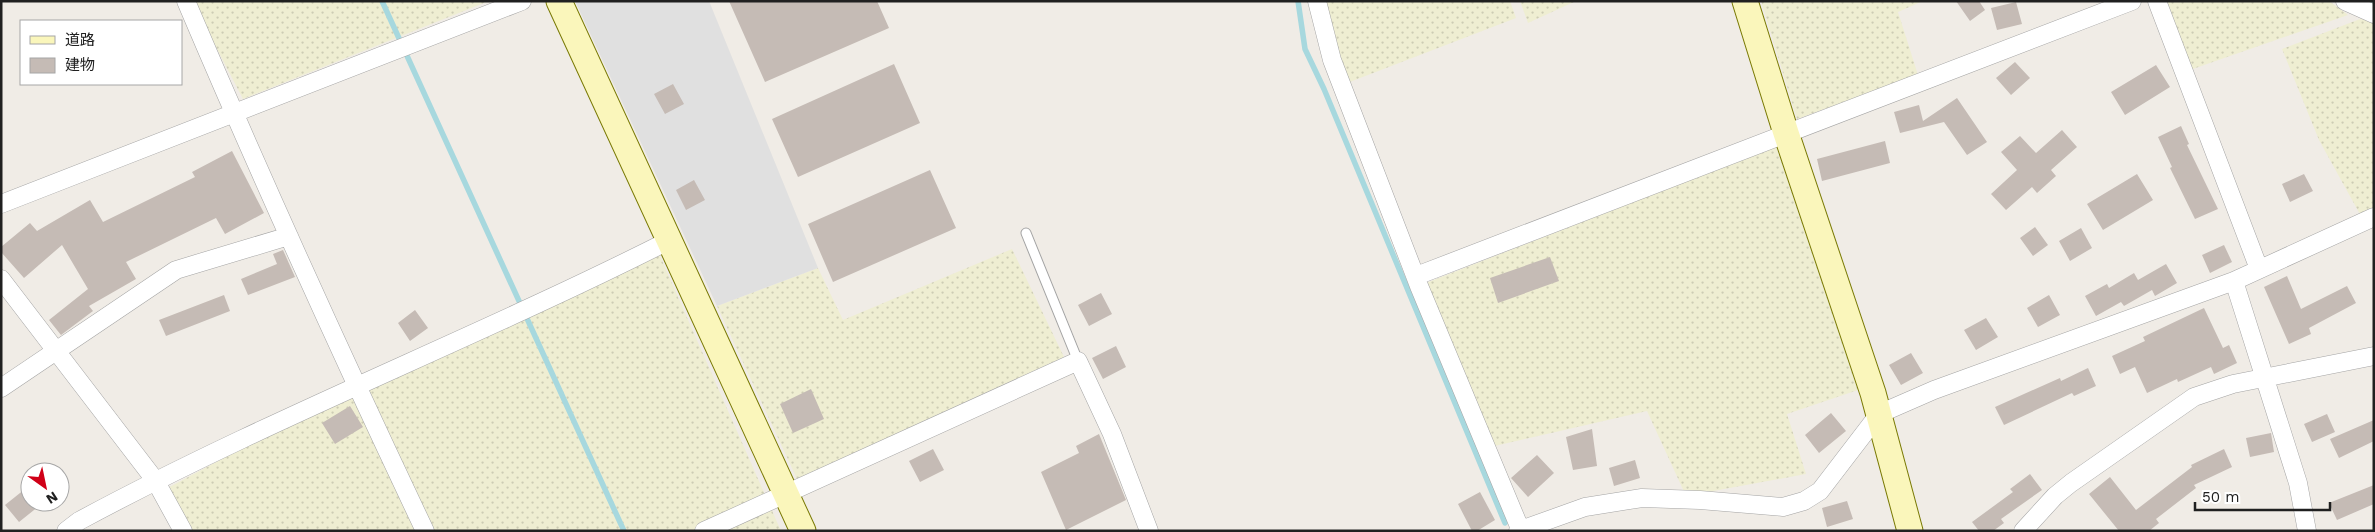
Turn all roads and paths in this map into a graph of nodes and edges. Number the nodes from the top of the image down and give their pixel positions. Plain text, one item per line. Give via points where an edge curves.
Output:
1 (186, 1) edge
2 (522, 1) edge
3 (559, 1) edge
4 (1317, 1) edge
5 (1745, 1) edge
6 (2132, 1) edge
7 (2157, 1) edge
8 (2345, 1) edge
9 (2374, 14) edge
10 (234, 114) junction
11 (1786, 134) junction
12 (1, 204) edge
13 (2374, 216) edge
14 (1026, 233) dead end
15 (289, 236) junction
16 (668, 241) junction
17 (2259, 269) junction
18 (1416, 276) junction
19 (1, 278) edge
20 (2234, 281) junction
21 (58, 350) junction
22 (2374, 356) edge
23 (1078, 361) junction
24 (2265, 378) junction
25 (357, 387) junction
26 (1, 388) edge
27 (1879, 414) junction
28 (156, 480) junction
29 (786, 494) junction
30 (1520, 530) edge
31 (66, 531) edge
32 (183, 531) edge
33 (426, 531) edge
34 (704, 531) edge
35 (803, 531) edge
36 (1149, 531) edge
37 (1910, 531) edge
38 (2023, 531) edge
39 (2307, 531) edge

1 - 10 street
2 - 10 street
3 - 16 street
4 - 18 street via 1332,60
5 - 11 street
6 - 11 street
7 - 17 street
8 - 9 street
10 - 12 street
10 - 15 street
11 - 18 street
11 - 27 street
13 - 17 street
14 - 23 lane
15 - 21 street via 176,270
15 - 25 street
16 - 25 street via 525,311
16 - 29 street
17 - 20 street
18 - 30 street
19 - 21 street
20 - 24 street
20 - 27 street via 1950,384
21 - 26 street
21 - 28 street
22 - 24 street
23 - 29 street
23 - 36 street via 1112,434
24 - 38 street via 2194,397 2066,487
24 - 39 street via 2298,483
25 - 28 street
25 - 33 street
27 - 30 street via 1820,491 1804,501 1783,507 1642,498 1585,507
27 - 37 street
28 - 31 street
28 - 32 street
29 - 34 street
29 - 35 street

